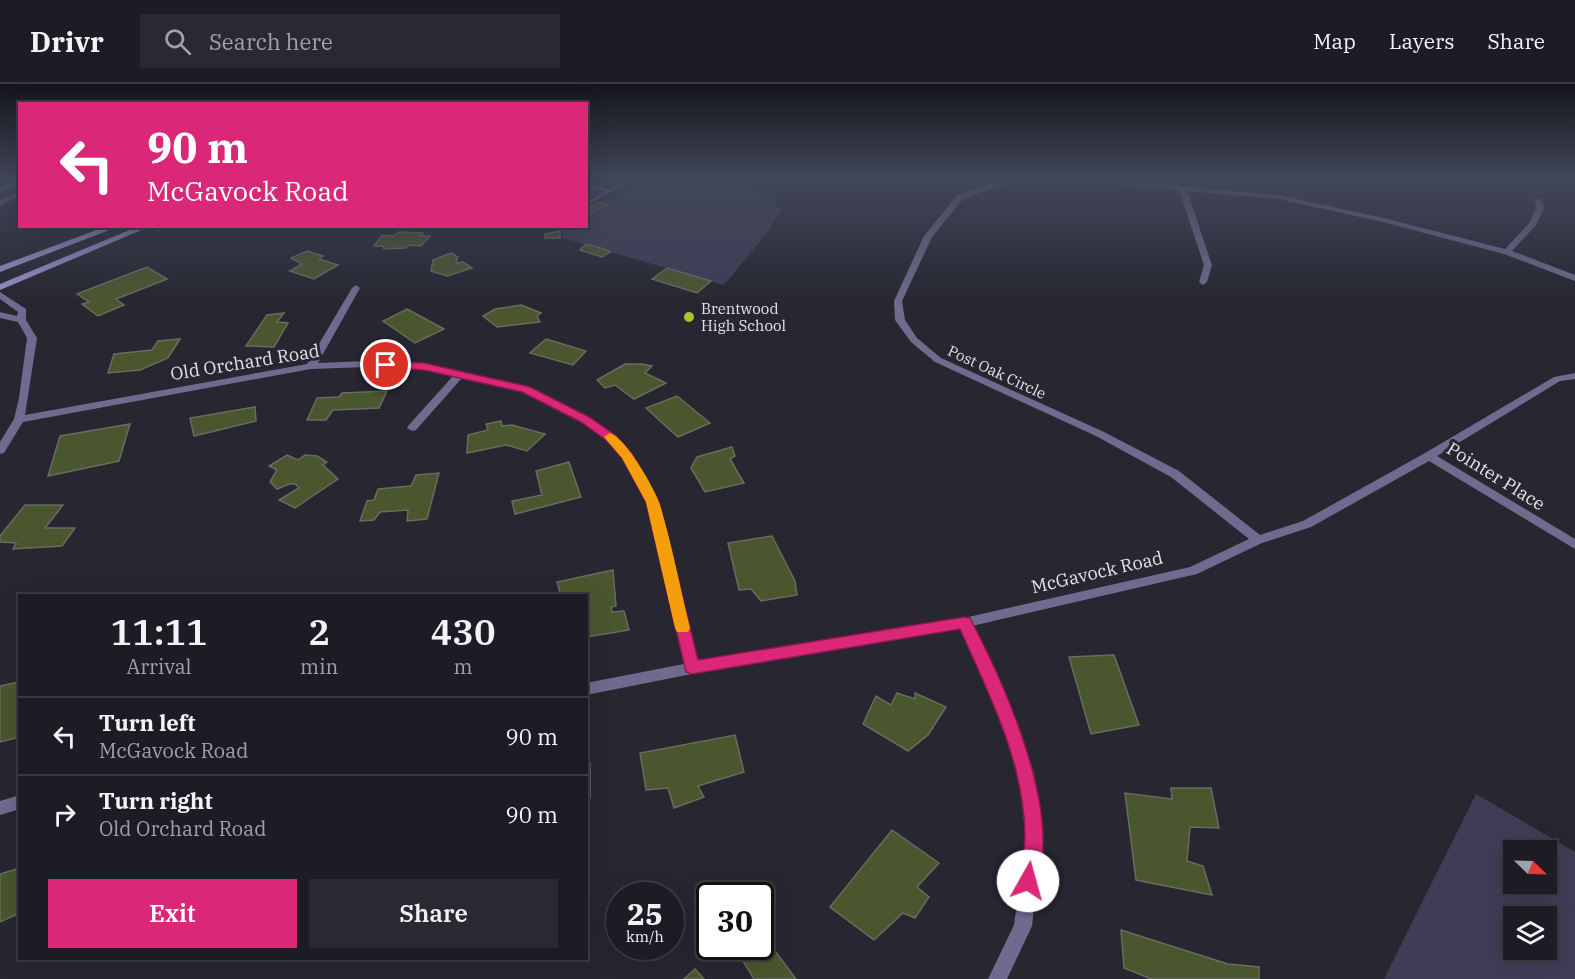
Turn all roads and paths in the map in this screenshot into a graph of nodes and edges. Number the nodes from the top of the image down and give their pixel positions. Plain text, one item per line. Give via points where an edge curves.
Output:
1 (941, 220) edge
2 (1193, 220) edge
3 (1382, 220) edge
4 (1535, 220) edge
5 (111, 228) edge
6 (142, 228) edge
7 (1507, 252) junction
8 (0, 269) edge
9 (1575, 278) edge
10 (1203, 282) dead end
11 (0, 287) edge
12 (356, 288) dead end
13 (0, 295) edge
14 (0, 315) edge
15 (21, 320) junction
16 (311, 366) junction
17 (460, 374) junction
18 (1575, 376) edge
19 (19, 419) junction
20 (412, 428) dead end
21 (0, 451) edge
22 (1429, 456) junction
23 (1258, 540) junction
24 (1575, 545) edge
25 (964, 623) junction
26 (692, 668) junction
27 (588, 688) edge
28 (18, 803) edge
29 (0, 808) edge
30 (998, 979) edge

1 - 23 street, Post Oak Circle via 928,236 898,301 900,320 914,340 938,360 1175,474
2 - 10 street via 1208,264
3 - 7 street, Post Oak Circle
4 - 7 street
5 - 8 main road
6 - 11 main road
7 - 9 street, Post Oak Circle
12 - 16 street
13 - 15 street via 22,311
14 - 15 street
15 - 19 street via 32,338
16 - 17 street, Old Orchard Road via 424,366
16 - 19 street, Old Orchard Road
17 - 20 street
17 - 26 street, Old Orchard Road via 526,390 555,403 611,437 627,456 653,502
18 - 22 street, McGavock Road via 1557,379
19 - 21 street
22 - 23 street, McGavock Road via 1306,524
22 - 24 street, Pointer Place
23 - 25 street, McGavock Road via 1193,571
25 - 26 street, McGavock Road
25 - 30 street via 1005,711 1026,773 1034,836 1023,926
26 - 27 street, McGavock Road
28 - 29 street

